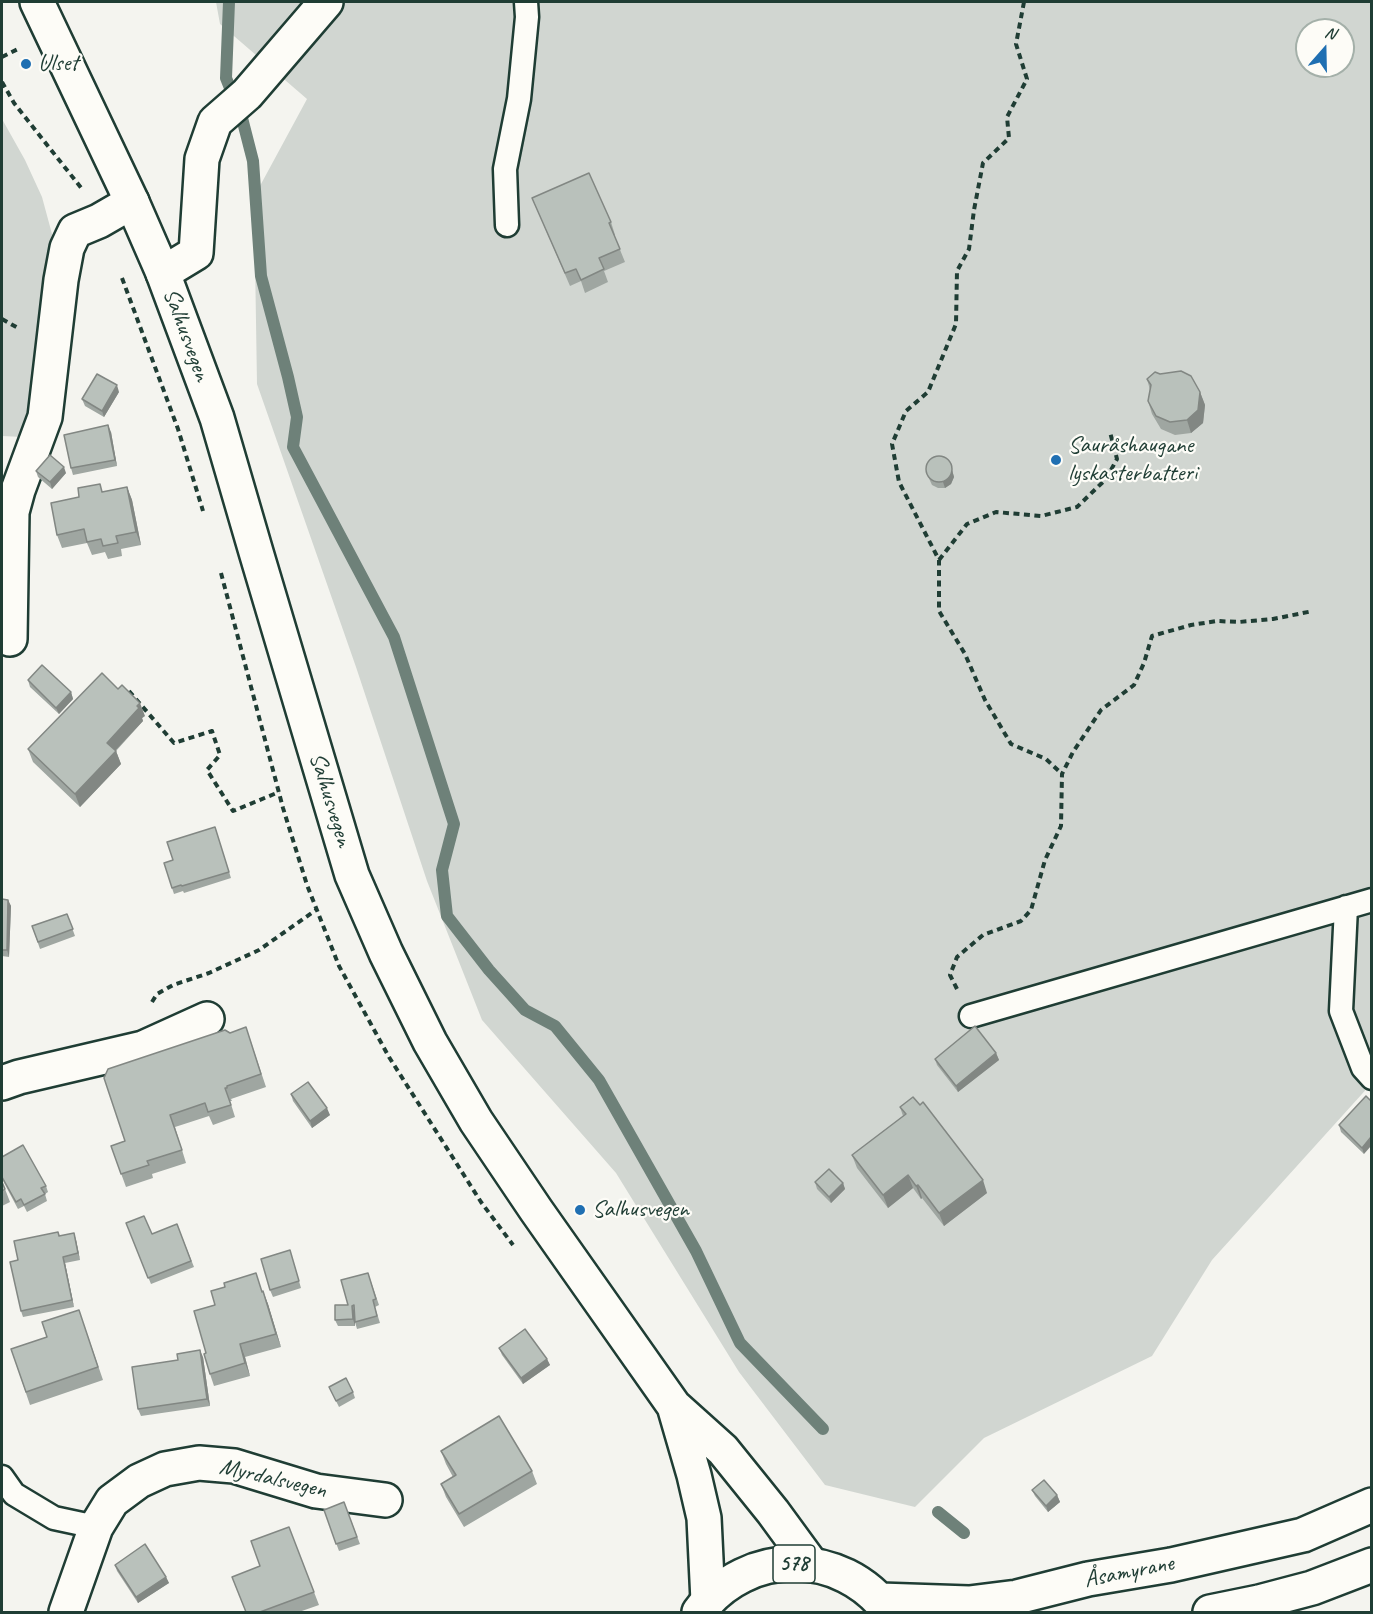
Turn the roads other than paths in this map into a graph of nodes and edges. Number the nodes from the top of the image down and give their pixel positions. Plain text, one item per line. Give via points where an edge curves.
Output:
1 (37, 2) edge
2 (326, 2) edge
3 (526, 2) edge
4 (132, 202) junction
5 (507, 225) dead end
6 (163, 273) junction
7 (10, 639) dead end
8 (1371, 900) edge
9 (1346, 907) junction
10 (971, 1016) road end
11 (207, 1019) dead end
12 (1371, 1078) edge
13 (2, 1083) edge
14 (674, 1406) junction
15 (2, 1477) edge
16 (385, 1500) dead end
17 (1371, 1505) edge
18 (96, 1527) junction
19 (811, 1564) junction
20 (1371, 1565) edge
21 (885, 1606) edge
22 (704, 1607) edge
23 (66, 1612) edge
24 (1210, 1612) edge

1 - 4 main road, Salhusvegen
2 - 6 main road via 247,94 215,122 202,159 196,253
3 - 5 lane via 519,99 505,169
4 - 6 main road, Salhusvegen
4 - 7 main road via 75,231 67,248 45,417 12,512
6 - 14 main road, Salhusvegen via 217,418 352,875 386,953 430,1042 476,1121
8 - 9 lane
9 - 10 lane
9 - 12 lane via 1341,1011 1363,1068
11 - 13 main road via 143,1048
14 - 19 main road, Salhusvegen via 723,1450
14 - 22 main road, Salhusvegen via 704,1518
15 - 18 lane via 14,1494 54,1518
16 - 18 main road, Myrdalsvegen via 316,1491 234,1466 199,1463 165,1469 139,1481 112,1500
17 - 21 main road, Åsamyrane / 578 via 1303,1535 1171,1565 1088,1579 1017,1597
18 - 23 main road, Myrdalsvegen
19 - 21 main road, 578 via 860,1583
19 - 22 main road, 578 via 782,1564 755,1570 729,1583
20 - 24 main road via 1312,1588

